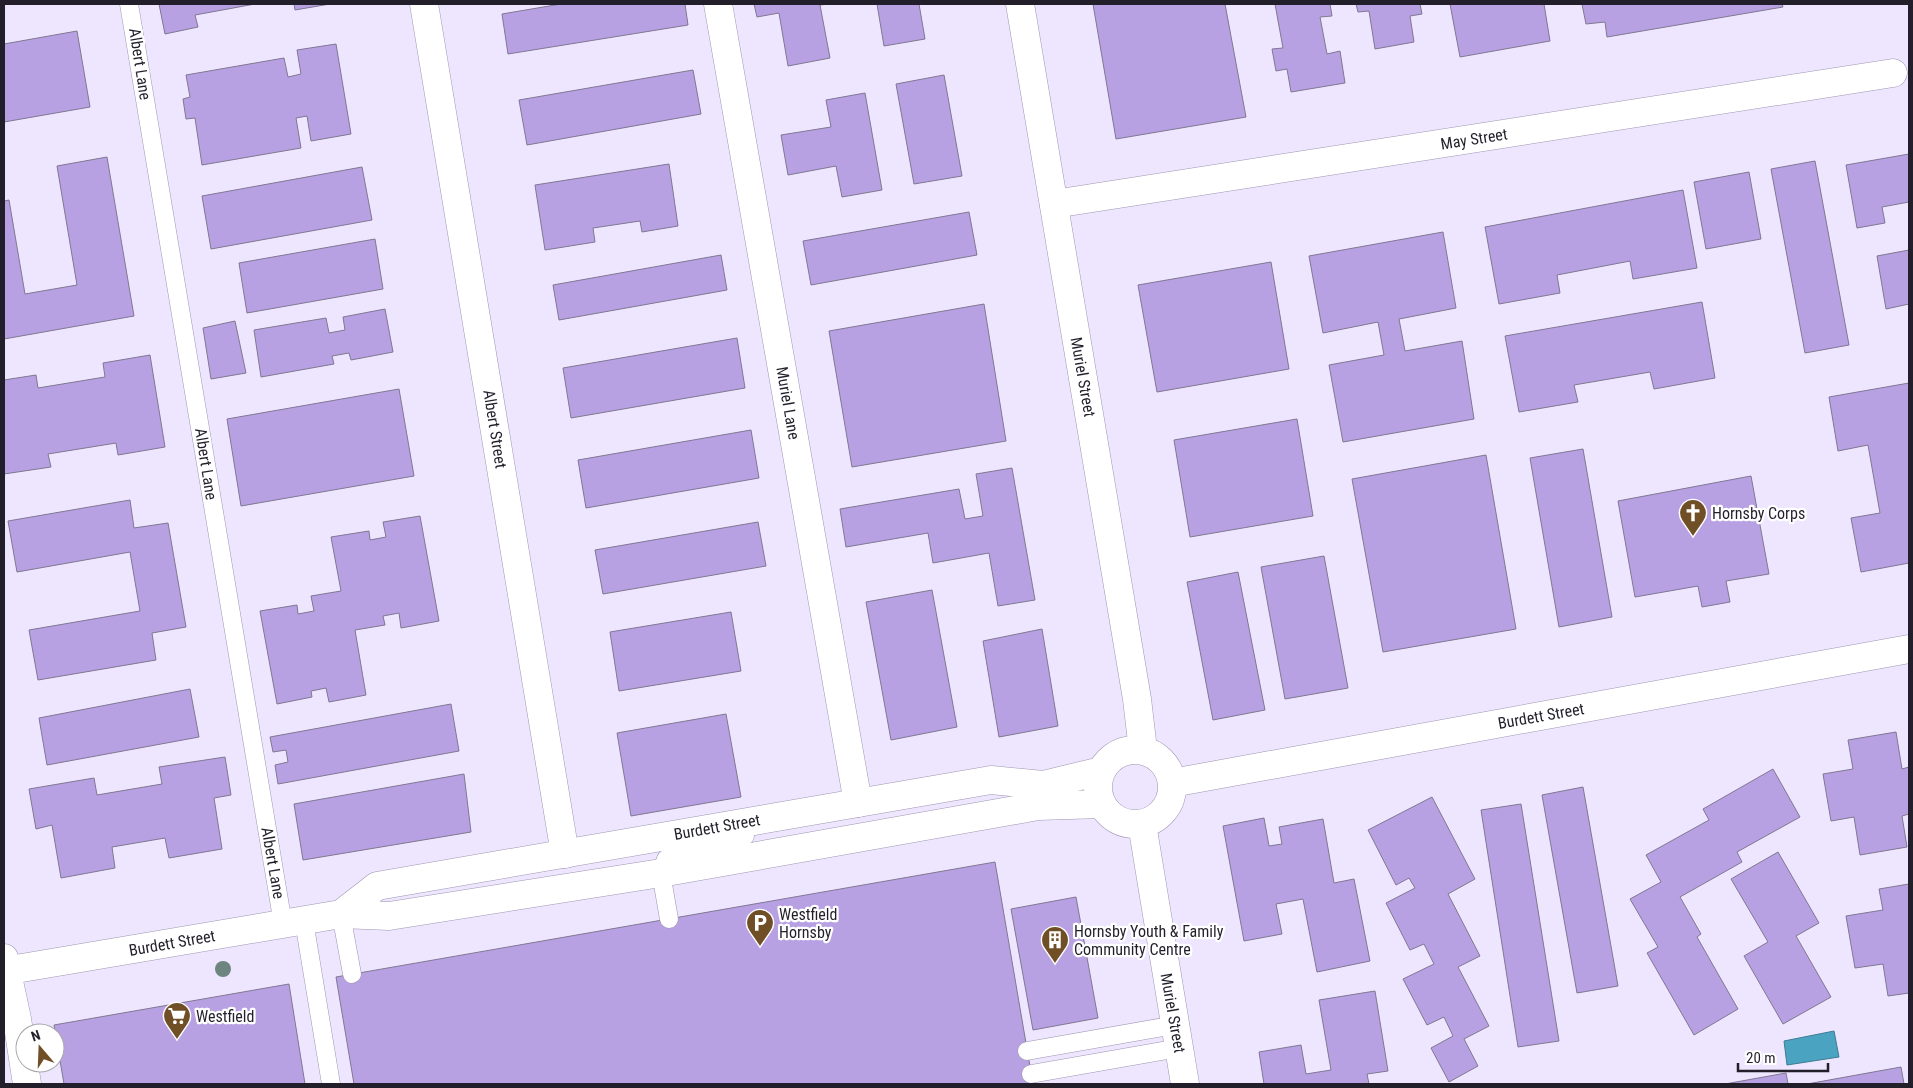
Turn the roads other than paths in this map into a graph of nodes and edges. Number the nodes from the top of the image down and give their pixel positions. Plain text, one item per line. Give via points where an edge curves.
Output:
1 (130, 4) edge
2 (424, 4) edge
3 (718, 4) edge
4 (1020, 4) edge
5 (1893, 73) dead end
6 (1054, 204) junction
7 (1909, 649) edge
8 (1143, 750) junction
9 (1101, 771) junction
10 (1172, 783) junction
11 (858, 803) junction
12 (1101, 804) junction
13 (787, 815) junction
14 (1142, 824) junction
15 (565, 854) junction
16 (661, 873) junction
17 (341, 914) junction
18 (669, 919) dead end
19 (294, 922) junction
20 (5, 966) edge
21 (352, 974) dead end
22 (1177, 1036) junction
23 (1027, 1051) dead end
24 (1031, 1074) dead end
25 (27, 1084) edge
26 (331, 1084) edge
27 (1185, 1084) edge

1 - 19 lane, Albert Lane
2 - 15 street, Albert Street
3 - 11 street, Muriel Lane
4 - 6 street, Muriel Street
5 - 6 street, May Street
6 - 8 street, Muriel Street
7 - 10 street, Burdett Street
8 - 9 street via 1119,754
8 - 10 street via 1163,762
9 - 11 street, Burdett Street via 1043,785 991,780
9 - 12 street via 1098,784
10 - 14 street via 1168,805 1161,814
11 - 13 street, Burdett Street
12 - 14 street via 1120,821
12 - 16 street, Burdett Street via 1038,806
13 - 15 street, Burdett Street
13 - 16 lane via 744,836 692,846 666,859
14 - 22 street, Muriel Street
15 - 17 street, Burdett Street via 377,886
16 - 17 street, Burdett Street via 388,916
16 - 18 lane
17 - 19 street, Burdett Street
17 - 21 lane
19 - 20 street, Burdett Street
19 - 26 lane, Albert Lane
20 - 25 street
22 - 23 lane
22 - 24 lane
22 - 27 street, Muriel Street

